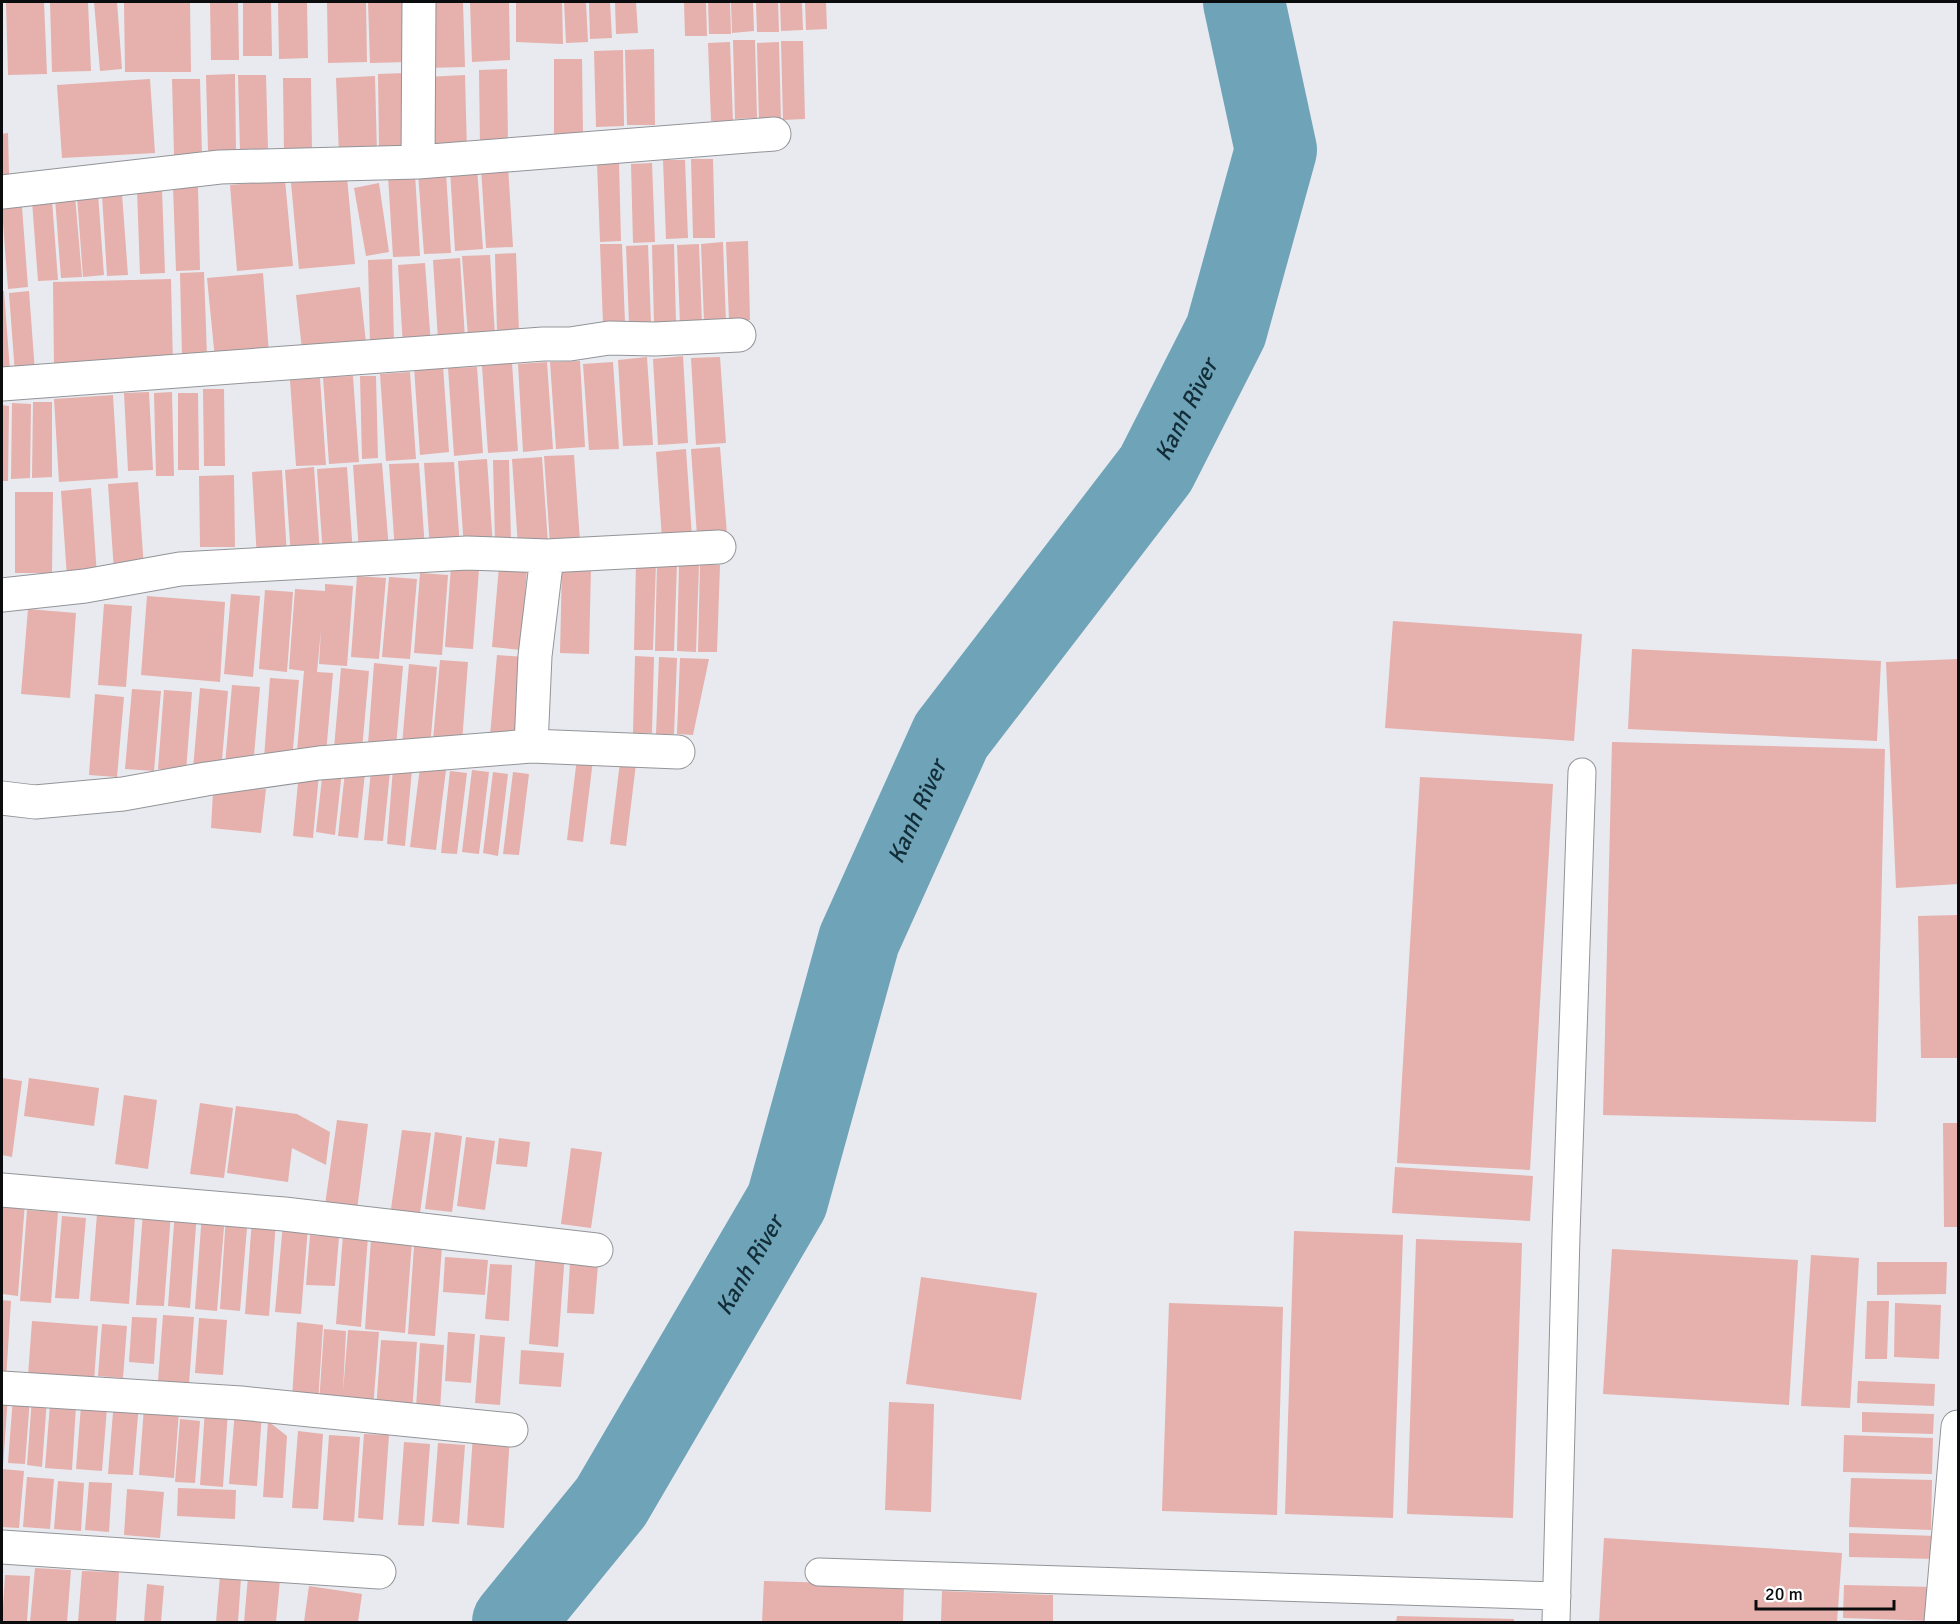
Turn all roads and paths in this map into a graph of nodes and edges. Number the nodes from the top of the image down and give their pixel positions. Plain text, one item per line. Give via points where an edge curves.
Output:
1 (419, 2) edge
2 (774, 134) dead end
3 (418, 162) junction
4 (2, 192) edge
5 (739, 335) dead end
6 (2, 384) edge
7 (719, 547) dead end
8 (547, 556) junction
9 (2, 595) edge
10 (531, 746) junction
11 (678, 752) dead end
12 (1582, 772) dead end
13 (2, 798) edge
14 (2, 1190) edge
15 (596, 1250) dead end
16 (2, 1388) edge
17 (1959, 1427) edge
18 (511, 1430) dead end
19 (2, 1547) edge
20 (379, 1572) dead end
21 (819, 1572) dead end
22 (1557, 1596) junction
23 (1556, 1623) edge
24 (1941, 1623) edge

1 - 3 street
2 - 3 street
3 - 4 street via 220,167
5 - 6 street via 609,338 570,344
7 - 8 street
8 - 9 street via 467,553 180,569 85,586
8 - 10 street via 535,656
10 - 11 street
10 - 13 street via 319,763 123,794 34,802
12 - 22 lane
14 - 15 street via 284,1214
16 - 18 street via 241,1403
17 - 24 street
19 - 20 street
21 - 22 lane
22 - 23 lane

